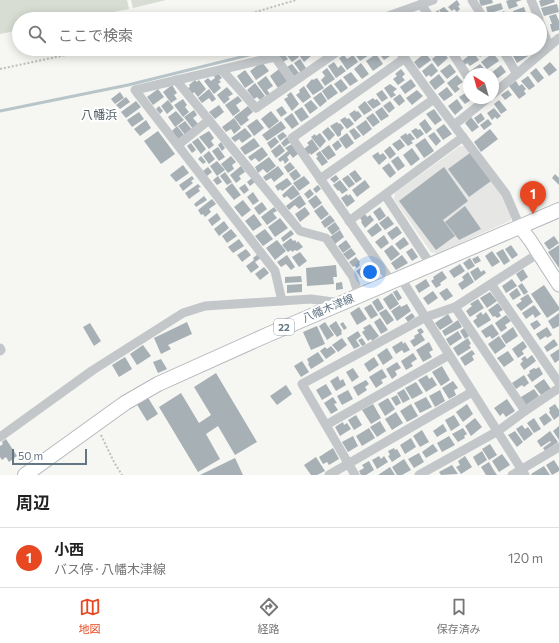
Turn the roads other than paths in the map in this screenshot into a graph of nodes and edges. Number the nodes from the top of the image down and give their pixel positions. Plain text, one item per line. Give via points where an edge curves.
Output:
1 (433, 0) edge
2 (472, 0) edge
3 (531, 0) edge
4 (421, 4) junction
5 (399, 12) edge
6 (426, 12) edge
7 (480, 12) edge
8 (536, 12) edge
9 (559, 38) edge
10 (547, 41) edge
11 (549, 46) joint
12 (331, 56) edge
13 (454, 56) edge
14 (506, 56) edge
15 (538, 56) edge
16 (405, 58) joint
17 (222, 70) junction
18 (463, 70) edge
19 (517, 74) junction
20 (176, 80) junction
21 (293, 82) junction
22 (499, 89) edge
23 (434, 99) junction
24 (478, 104) edge
25 (209, 120) junction
26 (454, 124) junction
27 (463, 137) junction
28 (178, 145) junction
29 (320, 179) junction
30 (384, 195) junction
31 (559, 210) edge
32 (349, 220) junction
33 (520, 227) junction
34 (539, 253) junction
35 (431, 265) junction
36 (396, 279) junction
37 (491, 284) junction
38 (559, 285) edge
39 (359, 295) junction
40 (282, 301) junction
41 (341, 303) junction
42 (455, 307) junction
43 (426, 317) junction
44 (0, 348) edge
45 (0, 351) edge
46 (449, 355) junction
47 (559, 383) edge
48 (559, 388) edge
49 (472, 392) junction
50 (525, 411) junction
51 (326, 425) junction
52 (498, 431) junction
53 (0, 437) edge
54 (559, 447) edge
55 (348, 464) junction
56 (523, 472) edge
57 (25, 475) edge
58 (329, 475) edge
59 (355, 475) edge
60 (419, 475) edge
61 (512, 475) edge

1 - 4 street
2 - 7 street
3 - 8 street
4 - 5 street
4 - 6 street
9 - 11 street
10 - 11 street
12 - 21 street
13 - 18 street
14 - 19 street
15 - 19 street
16 - 23 street
16 - 29 street via 292,138
17 - 20 street
17 - 21 street via 275,58
17 - 21 street via 256,108
19 - 22 street
20 - 25 street
20 - 28 street via 135,90
23 - 26 street
23 - 29 street
24 - 26 street
25 - 28 street
25 - 39 street via 300,231 326,238 353,277
26 - 27 street
27 - 30 street
27 - 33 street via 506,194
28 - 40 street via 275,271
29 - 32 street
30 - 32 street
30 - 35 street
31 - 33 main road, 八幡木津線 / 22
32 - 36 street
33 - 34 street
33 - 35 main road, 八幡木津線 / 22
34 - 37 street
34 - 38 street
35 - 36 main road, 八幡木津線 / 22
36 - 39 main road, 八幡木津線 / 22
36 - 43 street
37 - 42 street
37 - 47 street
39 - 41 main road, 八幡木津線 / 22
40 - 41 street via 310,299
40 - 53 street via 205,306 182,313 93,370
41 - 57 main road, 八幡木津線 / 22 via 158,384 125,403
42 - 43 street
42 - 50 street
43 - 46 street
43 - 51 street via 302,384
44 - 45 street
46 - 49 street
46 - 51 street
48 - 50 street
49 - 52 street
49 - 55 street
50 - 52 street
51 - 55 street
52 - 56 street
52 - 60 street
54 - 56 street
55 - 58 street
55 - 59 street
56 - 61 street

